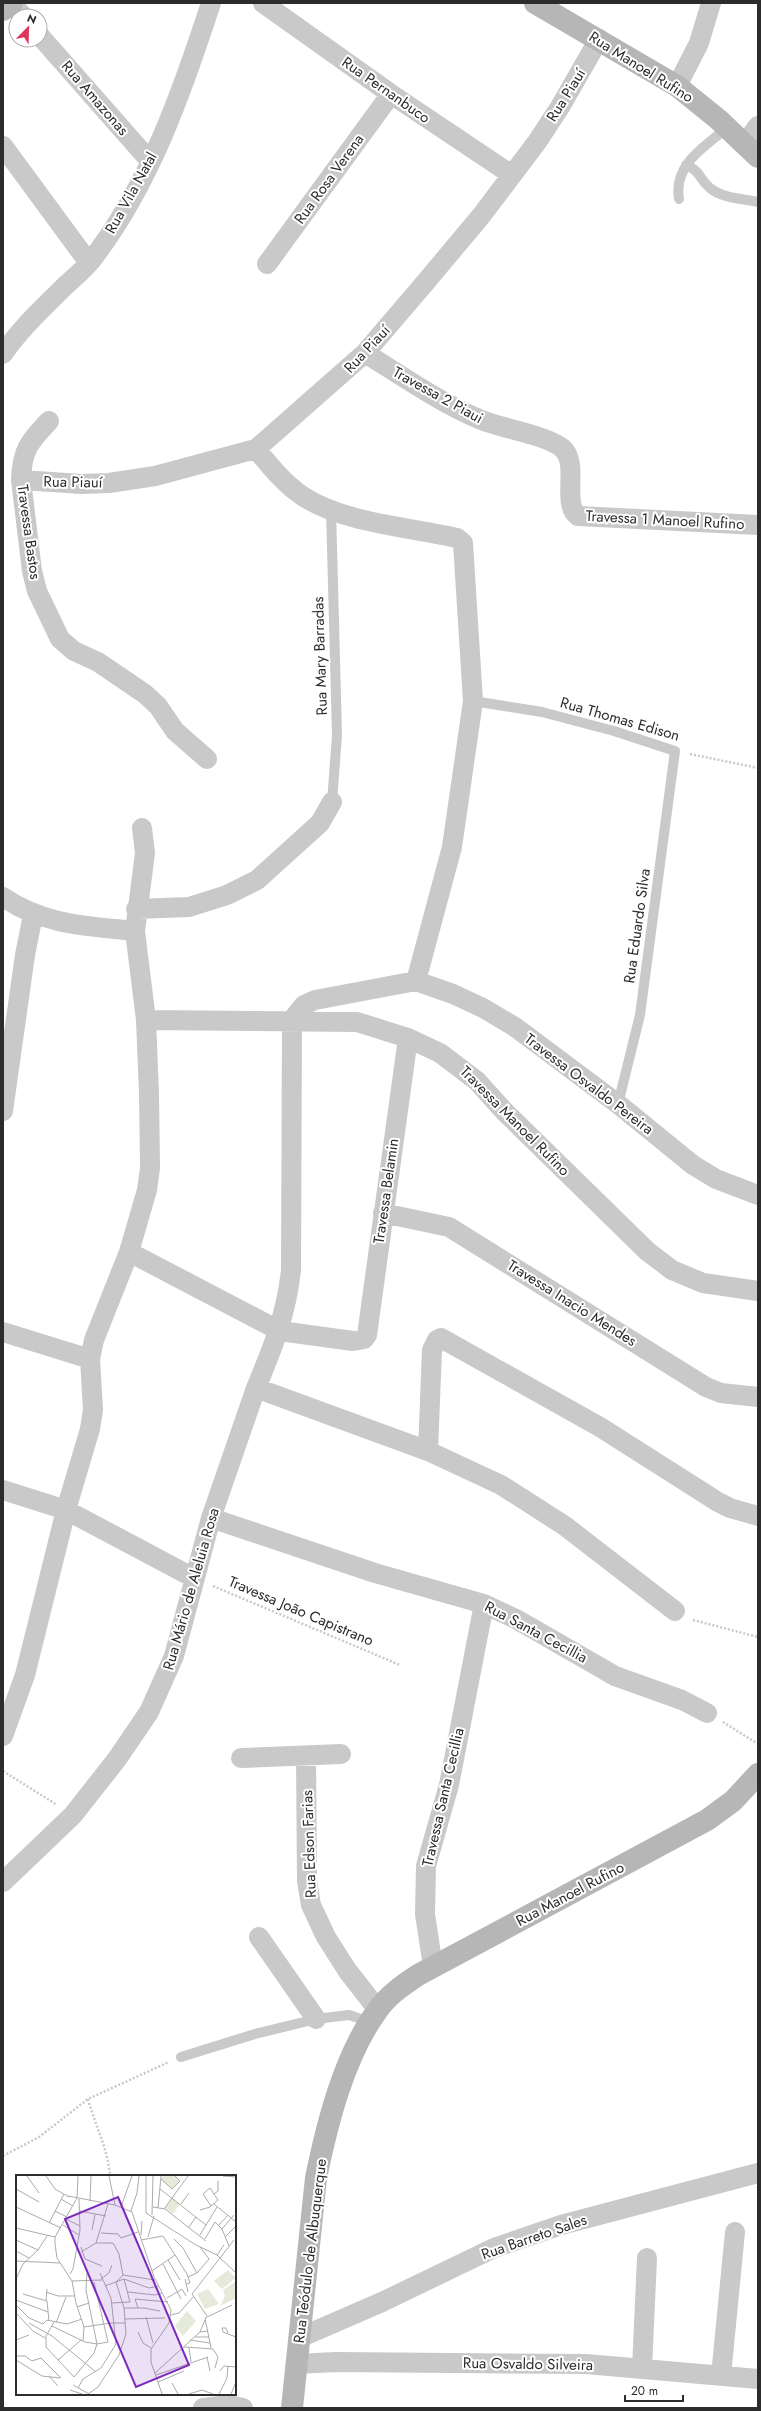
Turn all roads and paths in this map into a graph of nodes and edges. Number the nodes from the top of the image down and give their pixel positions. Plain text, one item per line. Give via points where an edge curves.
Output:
1 (12, 3) edge
2 (211, 3) edge
3 (262, 3) edge
4 (535, 3) edge
5 (711, 3) edge
6 (3, 10) edge
7 (599, 39) junction
8 (48, 45) edge
9 (677, 86) junction
10 (391, 94) junction
11 (758, 126) edge
12 (727, 128) junction
13 (3, 146) edge
14 (751, 151) edge
15 (150, 161) junction
16 (686, 165) junction
17 (512, 175) junction
18 (679, 199) dead end
19 (758, 202) edge
20 (89, 263) junction
21 (267, 264) dead end
22 (365, 353) junction
23 (3, 354) edge
24 (49, 421) dead end
25 (256, 449) junction
26 (21, 480) junction
27 (331, 509) junction
28 (574, 513) joint
29 (758, 525) edge
30 (473, 701) junction
31 (675, 750) junction
32 (207, 759) dead end
33 (758, 768) edge
34 (332, 802) joint
35 (142, 828) dead end
36 (3, 897) edge
37 (136, 909) junction
38 (33, 915) junction
39 (135, 931) junction
40 (416, 981) junction
41 (146, 1020) junction
42 (292, 1020) junction
43 (408, 1038) junction
44 (618, 1104) junction
45 (3, 1111) edge
46 (758, 1194) edge
47 (383, 1213) junction
48 (129, 1252) junction
49 (758, 1291) edge
50 (280, 1331) junction
51 (3, 1332) edge
52 (90, 1359) junction
53 (256, 1388) junction
54 (758, 1398) edge
55 (428, 1451) junction
56 (3, 1490) edge
57 (66, 1510) junction
58 (758, 1516) edge
59 (211, 1518) junction
60 (194, 1578) junction
61 (484, 1604) junction
62 (675, 1611) joint
63 (758, 1637) edge
64 (400, 1665) dead end
65 (707, 1713) joint
66 (3, 1736) edge
67 (758, 1744) edge
68 (341, 1754) dead end
69 (306, 1756) junction
70 (241, 1758) dead end
71 (3, 1771) edge
72 (758, 1774) edge
73 (73, 1815) junction
74 (3, 1882) edge
75 (259, 1937) dead end
76 (433, 1967) junction
77 (374, 2016) junction
78 (316, 2019) junction
79 (181, 2057) joint
80 (88, 2099) junction
81 (3, 2156) edge
82 (758, 2173) edge
83 (110, 2175) edge
84 (735, 2232) dead end
85 (647, 2258) dead end
86 (299, 2338) junction
87 (296, 2364) junction
88 (642, 2369) junction
89 (721, 2376) junction
90 (758, 2379) edge
91 (203, 2408) edge
92 (243, 2408) edge
93 (292, 2408) edge

1 - 6 main road
2 - 15 street, Rua Vila Natal via 180,91
3 - 10 street, Rua Pernanbuco
4 - 7 main road, Rua Manoel Rufino
5 - 9 street via 699,43
7 - 9 main road, Rua Manoel Rufino
7 - 17 street, Rua Piauí via 560,107
8 - 15 street, Rua Amazonas
9 - 12 main road, Rua Manoel Rufino
10 - 17 street, Rua Pernanbuco
10 - 21 street, Rua Rosa Verena
11 - 14 street
12 - 14 main road, Rua Manoel Rufino
12 - 16 lane
13 - 20 street
15 - 20 street, Rua Vila Natal via 124,212
16 - 18 lane via 678,183
16 - 19 lane via 694,168 710,188
17 - 22 street, Rua Piauí via 481,216
20 - 23 street, Rua Vila Natal via 40,310
22 - 25 street, Rua Piauí
22 - 28 street, Travessa 2 Piaui via 462,412 491,424 554,443 564,449 569,457
24 - 26 street, Travessa Bastos via 25,449
25 - 26 street, Rua Piauí via 155,476 109,483
25 - 27 street via 284,481 303,496
26 - 32 street, Travessa Bastos via 32,571 37,591 60,639 66,646 98,662 145,694 158,706 175,731
27 - 30 street via 367,521 457,538 463,543
27 - 34 lane, Rua Mary Barradas via 338,735
28 - 29 street, Travessa 1 Manoel Rufino via 578,516
30 - 31 lane, Rua Thomas Edison via 542,712
30 - 40 street via 452,847
31 - 33 path, Rua Thomas Edison
31 - 44 lane, Rua Eduardo Silva via 640,1015
34 - 37 street via 320,823 258,880 228,895 189,907
35 - 37 street via 145,853
36 - 38 street
37 - 39 street
38 - 39 street via 87,926
38 - 45 street
39 - 41 street
40 - 42 street via 314,1000 304,1005
40 - 44 street, Travessa Osvaldo Pereira via 453,994 515,1027
41 - 42 street, Travessa Manoel Rufino
41 - 48 street via 150,1168 141,1217
42 - 43 street, Travessa Manoel Rufino via 356,1022
42 - 50 street, Rua Mário de Aleluia Rosa via 291,1270 288,1300
43 - 47 street, Travessa Belamin
43 - 49 street, Travessa Manoel Rufino via 440,1052 477,1081 625,1230 672,1270 703,1283
44 - 46 street, Travessa Osvaldo Pereira via 693,1165 716,1179
47 - 50 street, Travessa Belamin via 367,1334 360,1342
47 - 54 street, Travessa Inacio Mendes via 449,1227 706,1387 721,1393
48 - 50 street
48 - 52 street via 101,1319
50 - 53 street, Rua Mário de Aleluia Rosa
51 - 52 street
52 - 57 street via 93,1410 90,1429
53 - 55 street
53 - 59 street, Rua Mário de Aleluia Rosa
55 - 58 street via 432,1350 441,1338 600,1427 718,1502
55 - 62 street via 524,1498 614,1562
56 - 57 street
57 - 60 street
57 - 66 street via 25,1675
59 - 60 street, Rua Mário de Aleluia Rosa
59 - 61 street, Rua Santa Cecillia via 375,1573
60 - 64 path, Travessa João Capistrano
60 - 73 street, Rua Mário de Aleluia Rosa via 174,1656 149,1712 117,1759
61 - 65 street, Rua Santa Cecillia via 516,1618 615,1676 682,1700
61 - 76 street, Travessa Santa Cecillia via 449,1784 426,1866 425,1914
62 - 63 path via 690,1619
65 - 67 path
68 - 69 street
69 - 70 street
69 - 77 street, Rua Edson Farias via 307,1881 311,1905 326,1937
71 - 73 path
72 - 76 main road, Rua Manoel Rufino via 733,1801 707,1820
73 - 74 street, Rua Mário de Aleluia Rosa
75 - 78 street
76 - 77 main road, Rua Manoel Rufino via 403,1985
77 - 78 lane via 349,2015
77 - 86 main road, Rua Teódulo de Albuquerque via 346,2072 322,2149 316,2178
78 - 79 lane
79 - 80 path
80 - 81 path via 39,2137
80 - 83 path via 95,2125 105,2147
82 - 86 street, Rua Barreto Sales via 561,2225 494,2248 382,2302
84 - 89 street
85 - 88 street
86 - 87 main road, Rua Teódulo de Albuquerque
87 - 88 street, Rua Osvaldo Silveira via 523,2363 586,2364
87 - 93 main road, Rua Teódulo de Albuquerque
88 - 89 street, Rua Osvaldo Silveira
89 - 90 street, Rua Osvaldo Silveira
91 - 92 street via 229,2405

